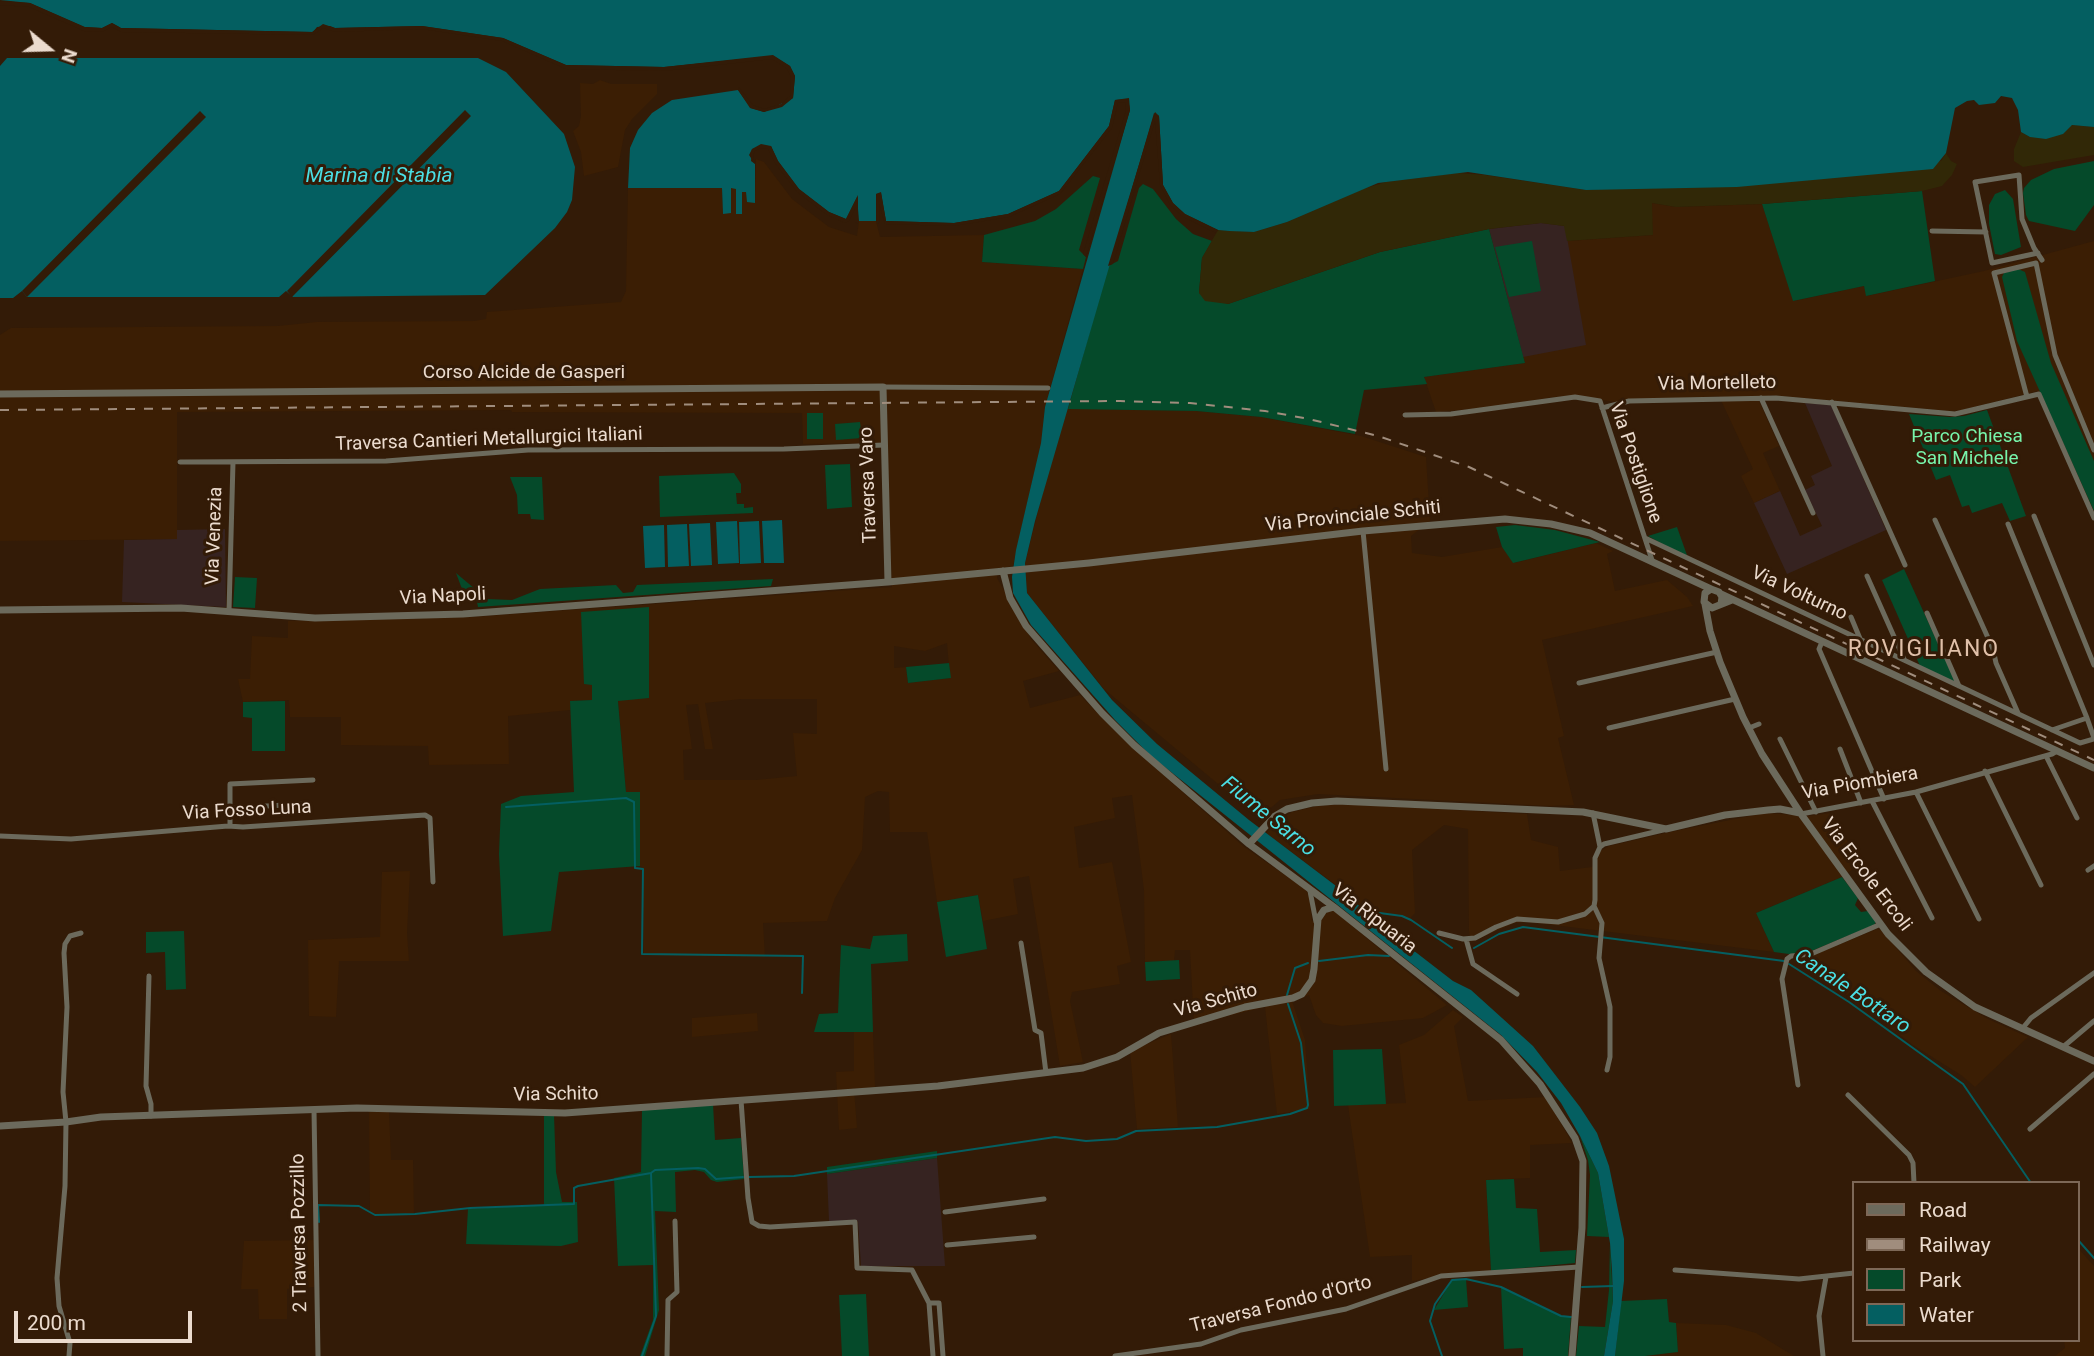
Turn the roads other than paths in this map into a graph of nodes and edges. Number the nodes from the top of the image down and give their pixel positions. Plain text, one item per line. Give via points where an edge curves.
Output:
1 (1932, 231) dead end
2 (1986, 232) junction
3 (2038, 254) junction
4 (2042, 260) dead end
5 (883, 387) junction
6 (1048, 388) dead end
7 (0, 394) edge
8 (2027, 397) junction
9 (1761, 398) junction
10 (1832, 402) junction
11 (1602, 408) junction
12 (1405, 415) dead end
13 (884, 445) junction
14 (2094, 450) edge
15 (180, 462) dead end
16 (233, 462) junction
17 (1813, 513) dead end
18 (2034, 516) dead end
19 (2094, 518) edge
20 (1935, 520) dead end
21 (2008, 524) dead end
22 (1363, 531) junction
23 (1644, 538) junction
24 (1652, 561) junction
25 (1905, 565) dead end
26 (1003, 571) junction
27 (1867, 576) dead end
28 (888, 582) junction
29 (1707, 592) junction
30 (1721, 594) junction
31 (1733, 600) junction
32 (1705, 604) junction
33 (1719, 606) junction
34 (0, 610) edge
35 (229, 611) junction
36 (1927, 613) dead end
37 (1851, 617) dead end
38 (1708, 620) junction
39 (1861, 640) junction
40 (1822, 642) junction
41 (1717, 652) junction
42 (1905, 660) junction
43 (2094, 665) edge
44 (1579, 682) dead end
45 (1959, 686) junction
46 (1735, 699) junction
47 (2019, 714) junction
48 (2087, 718) junction
49 (1759, 724) dead end
50 (1609, 728) dead end
51 (1749, 728) junction
52 (2052, 730) junction
53 (1780, 739) dead end
54 (2094, 739) edge
55 (1840, 749) dead end
56 (2057, 751) junction
57 (2046, 756) junction
58 (2094, 768) edge
59 (1387, 769) dead end
60 (1984, 771) junction
61 (313, 780) dead end
62 (1916, 792) junction
63 (1884, 799) junction
64 (1872, 801) junction
65 (1861, 803) junction
66 (304, 804) dead end
67 (230, 808) junction
68 (1816, 812) junction
69 (1593, 813) junction
70 (1801, 814) junction
71 (2077, 818) dead end
72 (230, 826) junction
73 (1666, 829) junction
74 (0, 836) edge
75 (1249, 844) junction
76 (1600, 847) junction
77 (433, 882) dead end
78 (2041, 885) dead end
79 (1307, 887) junction
80 (1594, 906) junction
81 (1334, 907) junction
82 (1932, 918) dead end
83 (1979, 919) dead end
84 (1881, 924) junction
85 (1316, 925) junction
86 (81, 933) dead end
87 (1439, 933) dead end
88 (1466, 939) junction
89 (1021, 943) dead end
90 (2094, 973) edge
91 (149, 976) dead end
92 (1517, 994) dead end
93 (2094, 1021) edge
94 (2022, 1029) junction
95 (2063, 1047) junction
96 (2094, 1061) edge
97 (1606, 1070) dead end
98 (1046, 1073) junction
99 (2094, 1074) edge
100 (1798, 1085) dead end
101 (1849, 1095) dead end
102 (741, 1100) junction
103 (314, 1110) junction
104 (152, 1115) junction
105 (66, 1122) junction
106 (0, 1125) edge
107 (2030, 1129) dead end
108 (1914, 1181) edge
109 (1044, 1199) dead end
110 (945, 1212) dead end
111 (675, 1221) dead end
112 (1034, 1237) dead end
113 (947, 1245) dead end
114 (1579, 1267) junction
115 (1675, 1270) dead end
116 (1853, 1273) edge
117 (1826, 1277) junction
118 (929, 1303) junction
119 (69, 1356) edge
120 (318, 1356) edge
121 (667, 1356) edge
122 (933, 1356) edge
123 (943, 1356) edge
124 (1115, 1356) edge
125 (1572, 1356) edge
126 (1822, 1356) edge

1 - 2 street
2 - 3 street via 1992,263
2 - 3 street via 1975,182 2019,175 2022,219
3 - 4 street
5 - 6 street, Corso Alcide de Gasperi
5 - 7 street, Corso Alcide de Gasperi
5 - 13 street, Traversa Varo
8 - 10 street, Via Mortelleto via 1955,414
8 - 14 street via 1994,273 2036,262 2055,355
8 - 19 street, Via Mortelleto via 2039,394
9 - 10 street, Via Mortelleto
9 - 11 street, Via Mortelleto via 1629,401
9 - 17 street
10 - 25 street
11 - 12 street, Via Postiglione via 1597,399 1575,397 1451,414
11 - 23 street, Via Postiglione
13 - 16 street, Traversa Cantieri Metallurgici Italiani via 528,450 386,461
13 - 28 street, Traversa Varo
15 - 16 street, Traversa Cantieri Metallurgici Italiani
16 - 35 street, Via Venezia
18 - 43 street
20 - 47 street
21 - 48 street
22 - 24 street, Via Provinciale Schiti via 1505,519 1580,530
22 - 26 street, Via Provinciale Schiti
22 - 59 street
23 - 24 street, Via Postiglione
23 - 39 street, Via Volturno
24 - 29 street, Via Provinciale Schiti
26 - 28 street, Via Napoli
26 - 75 street, Via Ripuaria via 1010,598 1026,626 1102,713 1146,757
27 - 42 street
28 - 35 street, Via Napoli via 463,614 315,618
29 - 30 street
29 - 32 street, Via Provinciale Schiti
30 - 31 street
30 - 33 street
31 - 33 street
31 - 40 street
32 - 33 street
32 - 38 street, Via Ercole Ercoli
33 - 38 street
34 - 35 street, Via Napoli via 131,607
36 - 45 street
37 - 39 street
38 - 41 street, Via Ercole Ercoli
39 - 42 street, Via Volturno
40 - 56 street
40 - 63 street via 1819,649
41 - 44 street
41 - 46 street, Via Ercole Ercoli
42 - 45 street, Via Volturno
45 - 47 street, Via Volturno
46 - 50 street
46 - 51 street, Via Ercole Ercoli
47 - 52 street, Via Volturno
48 - 52 street
48 - 54 street
49 - 51 street
51 - 70 street, Via Ercole Ercoli
52 - 54 street, Via Volturno via 2080,743
53 - 68 street
55 - 65 street
56 - 57 street, Via Piombiera
56 - 58 street
57 - 60 street, Via Piombiera
57 - 71 street
60 - 62 street, Via Piombiera
60 - 78 street
61 - 67 street via 230,784
62 - 63 street, Via Piombiera
62 - 83 street
63 - 64 street, Via Piombiera
64 - 65 street, Via Piombiera
64 - 82 street
65 - 68 street, Via Piombiera
66 - 67 street
67 - 72 street
68 - 70 street, Via Piombiera
69 - 73 street, Via Piombiera
69 - 75 street, Via Piombiera via 1312,803 1275,816
69 - 76 street
70 - 73 street, Via Piombiera via 1768,810
70 - 84 street, Via Ercole Ercoli
72 - 74 street, Via Fosso Luna via 71,839
72 - 77 street, Via Fosso Luna via 425,815 430,818
73 - 76 street, Via Piombiera
75 - 79 street, Via Ripuaria
76 - 80 street via 1595,858
79 - 81 street, Via Ripuaria
79 - 85 street
80 - 88 street via 1586,914 1558,922 1517,919
80 - 97 street via 1602,923 1599,958 1611,1018
81 - 85 street via 1321,912
81 - 114 street, Via Ripuaria via 1501,1040 1540,1084 1575,1138 1583,1161
84 - 94 street, Via Ercole Ercoli via 1948,990
84 - 100 street via 1811,954 1787,959 1782,979
85 - 98 street, Via Schito via 1314,969 1302,994 1159,1033 1117,1057 1083,1068
86 - 105 street via 70,936 64,953
87 - 88 street
88 - 92 street via 1473,964
89 - 98 street
90 - 94 street
91 - 104 street via 146,1086
93 - 95 street
94 - 95 street, Via Ercole Ercoli
95 - 96 street, Via Ercole Ercoli
98 - 102 street, Via Schito
99 - 107 street
101 - 108 street via 1909,1155
102 - 103 street, Via Schito via 565,1113
102 - 118 street via 752,1222 770,1227 855,1222 857,1268 912,1270
103 - 104 street, Via Schito
103 - 120 street, 2 Traversa Pozzillo
104 - 105 street, Via Schito
105 - 106 street, Via Schito
105 - 119 street via 57,1278
109 - 110 street
111 - 121 street via 677,1293 668,1300
112 - 113 street
114 - 124 street, Traversa Fondo d'Orto via 1441,1276 1346,1309 1241,1330 1201,1344
114 - 125 street, Via Ripuaria
115 - 117 street
116 - 117 street
117 - 126 street via 1819,1316
118 - 122 street
118 - 123 street via 939,1303

